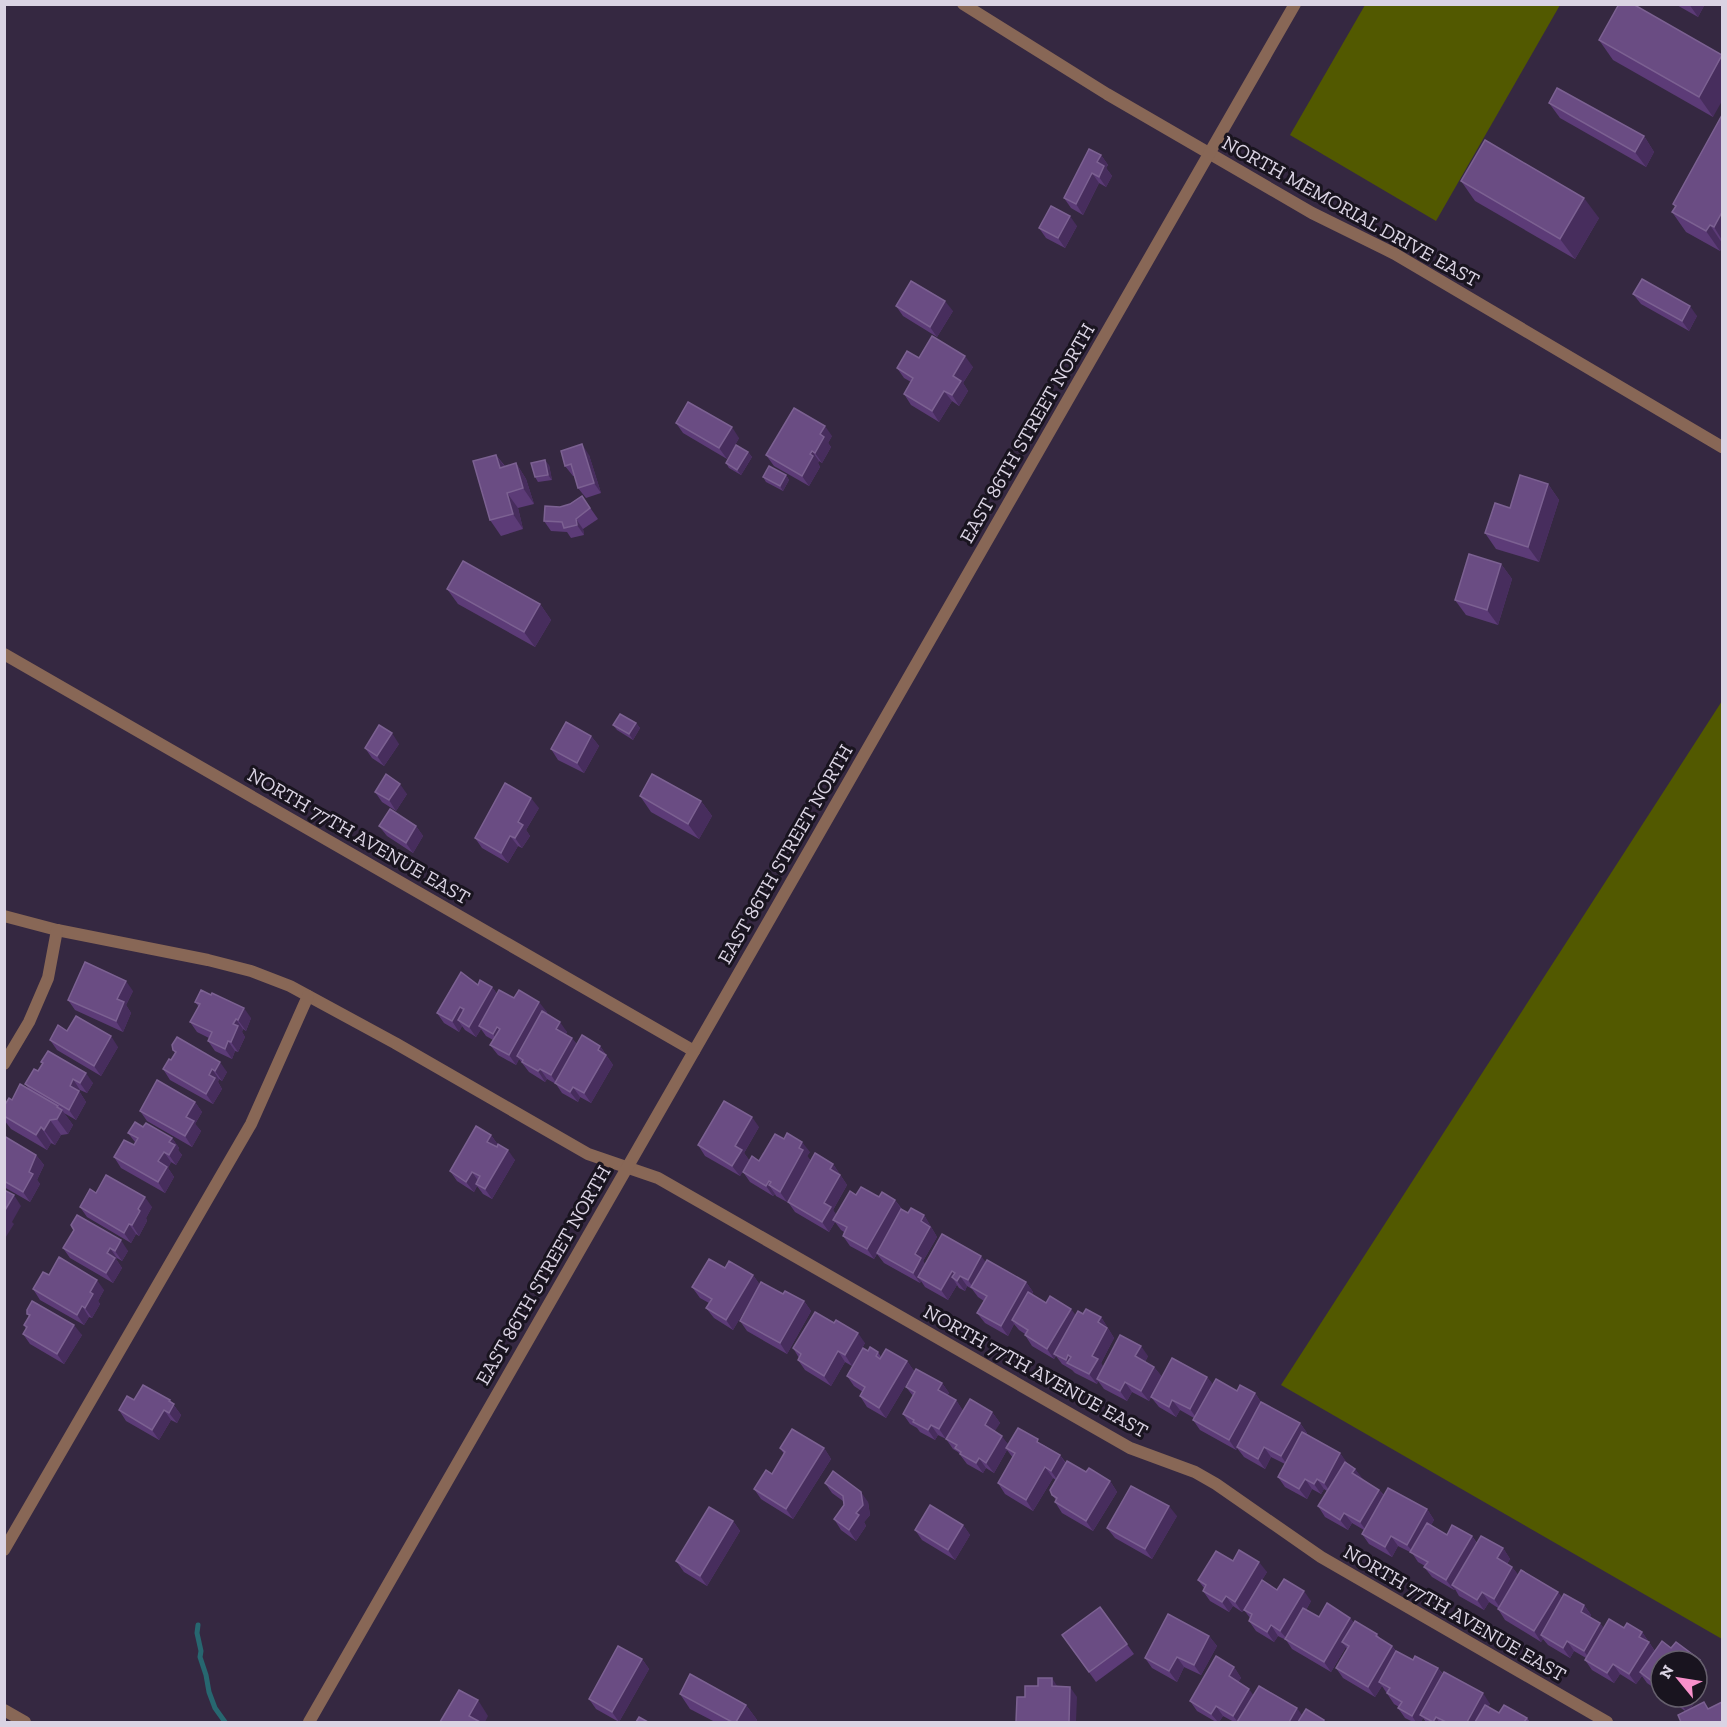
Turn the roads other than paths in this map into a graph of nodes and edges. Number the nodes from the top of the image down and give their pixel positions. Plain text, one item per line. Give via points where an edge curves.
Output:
1 (963, 4) edge
2 (1295, 4) edge
3 (1209, 153) junction
4 (1722, 447) edge
5 (4, 654) edge
6 (4, 916) edge
7 (57, 930) junction
8 (308, 996) junction
9 (694, 1051) junction
10 (4, 1064) edge
11 (628, 1167) junction
12 (4, 1550) edge
13 (4, 1710) edge
14 (25, 1722) edge
15 (309, 1722) edge
16 (1607, 1722) edge

1 - 3 street, NORTH MEMORIAL DRIVE EAST
2 - 3 street, EAST 86TH STREET NORTH
3 - 4 street, NORTH MEMORIAL DRIVE EAST via 1312,213 1395,254
3 - 9 street, EAST 86TH STREET NORTH
5 - 9 street, NORTH 77TH AVENUE EAST
6 - 7 street, NORTH 77TH AVENUE EAST
7 - 8 street, NORTH 77TH AVENUE EAST via 250,971
7 - 10 street via 48,978 29,1022
8 - 11 street, NORTH 77TH AVENUE EAST via 588,1154
8 - 12 street via 251,1124
9 - 11 street, EAST 86TH STREET NORTH
11 - 15 street, EAST 86TH STREET NORTH
11 - 16 street, NORTH 77TH AVENUE EAST via 658,1178 1130,1448 1195,1472 1321,1557
13 - 14 street

